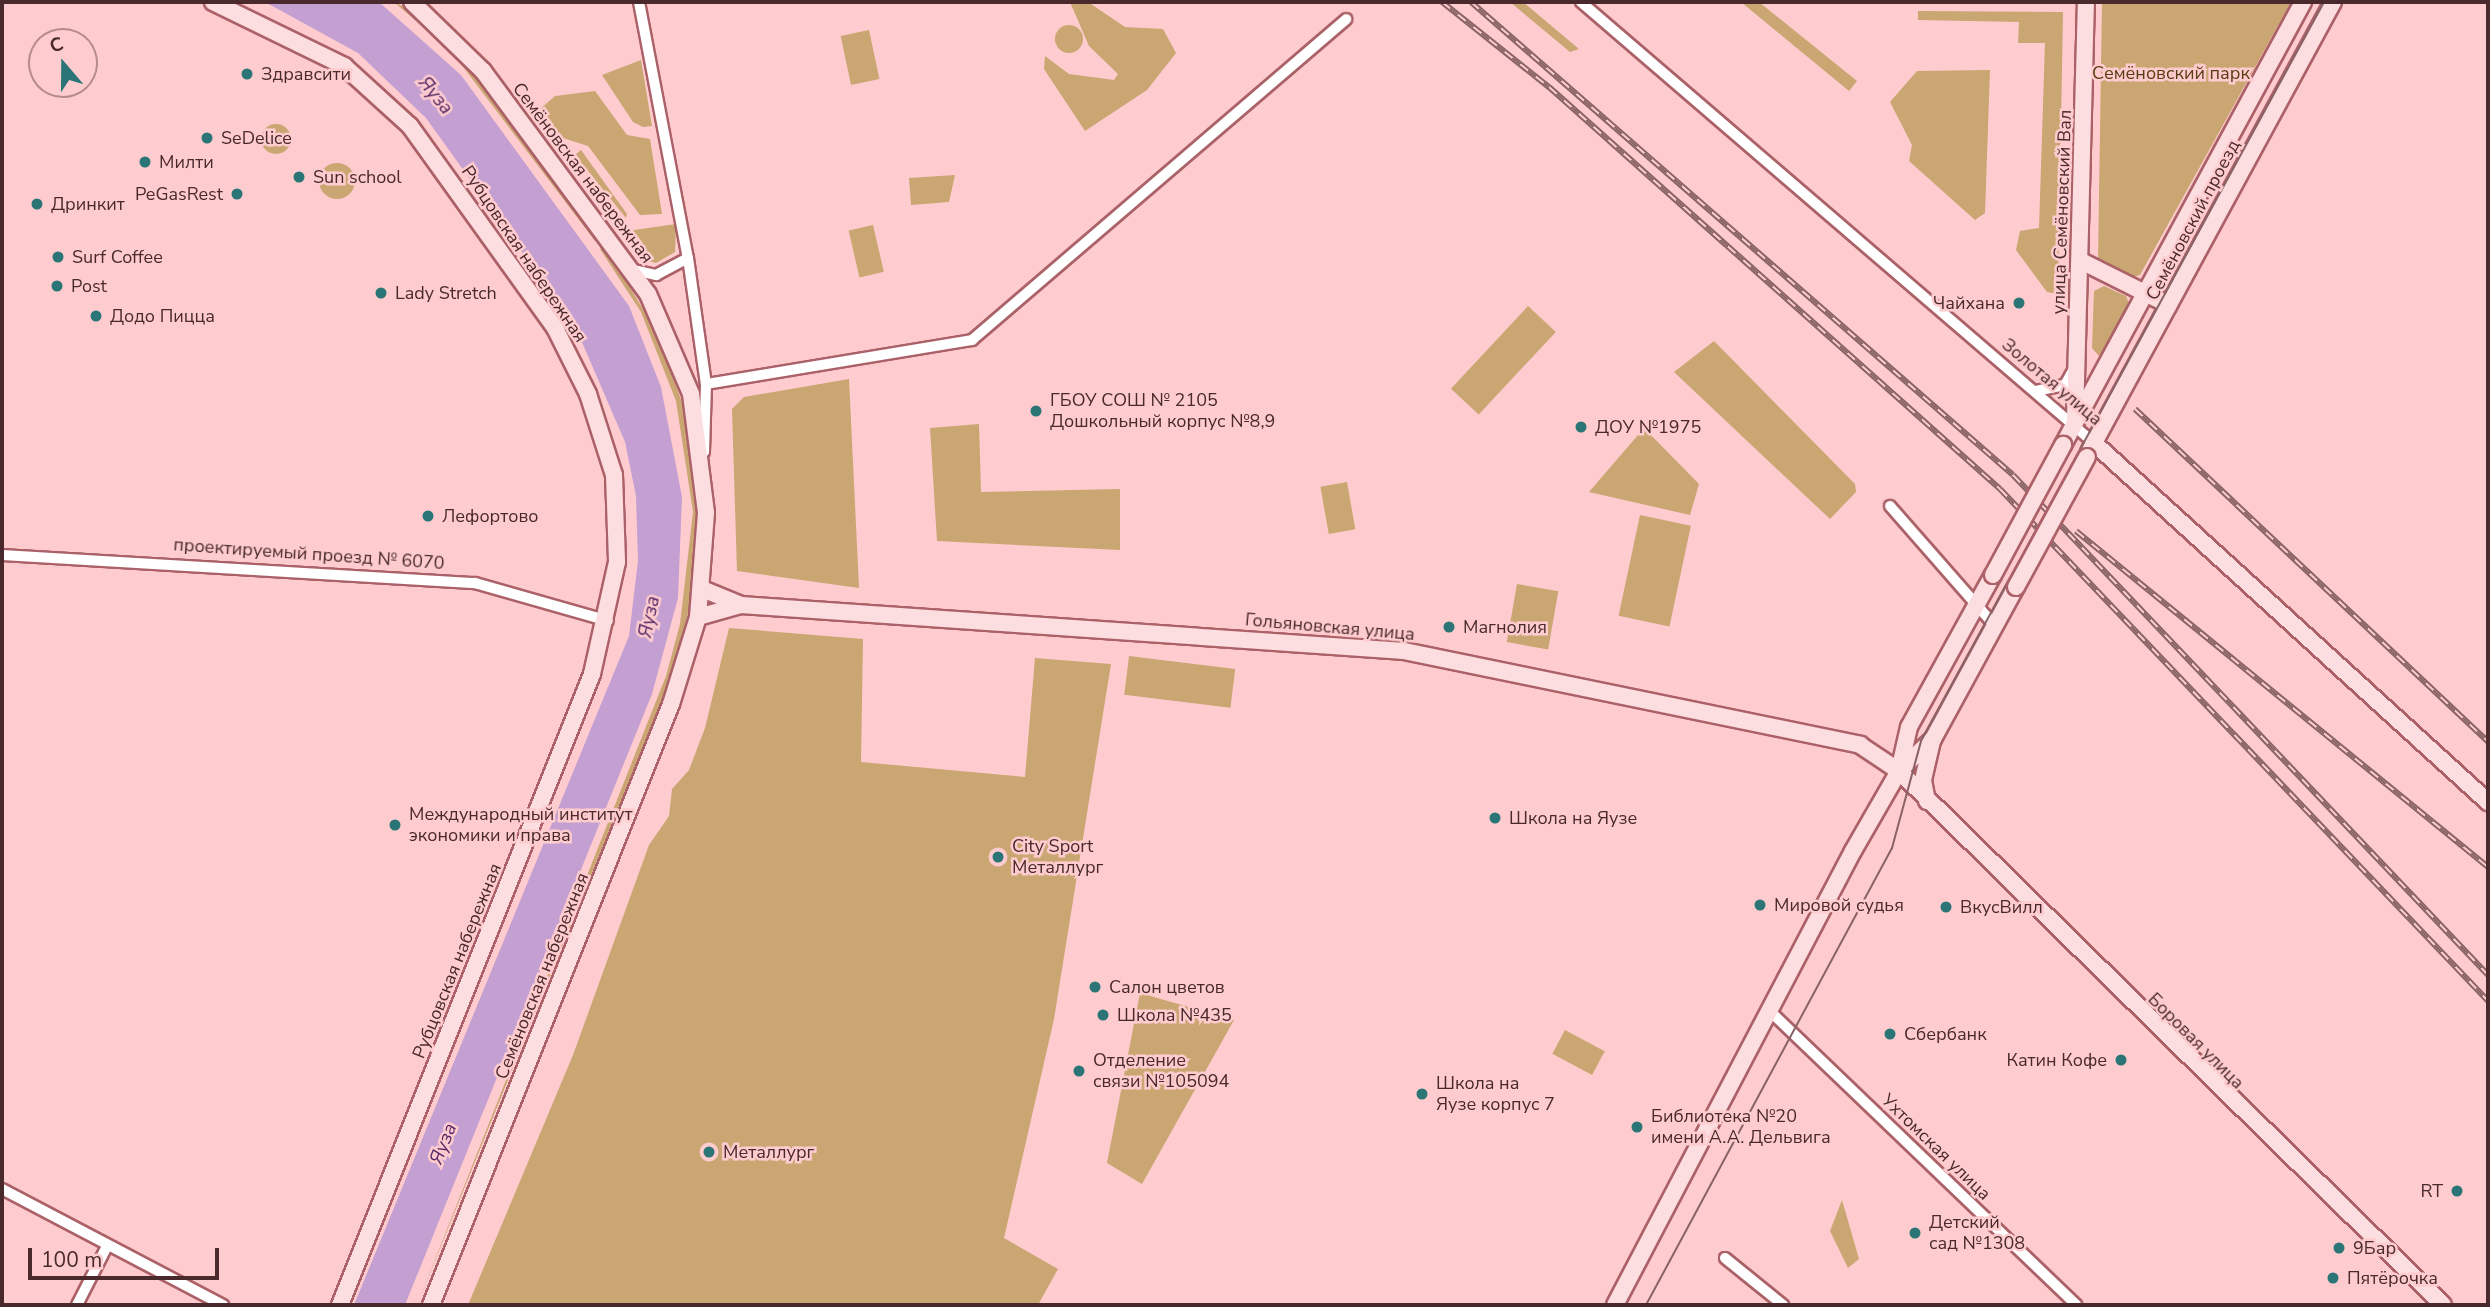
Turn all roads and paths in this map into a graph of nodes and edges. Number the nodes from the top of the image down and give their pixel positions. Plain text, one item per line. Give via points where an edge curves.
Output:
1 (213, 2) edge
2 (412, 2) edge
3 (639, 2) edge
4 (1581, 2) edge
5 (2086, 2) edge
6 (2303, 2) edge
7 (2333, 2) edge
8 (1346, 19) dead end
9 (688, 258) junction
10 (2081, 261) junction
11 (634, 270) junction
12 (2145, 293) junction
13 (2169, 304) junction
14 (2076, 362) junction
15 (706, 384) junction
16 (2030, 389) junction
17 (2075, 424) junction
18 (2090, 450) junction
19 (704, 458) junction
20 (1890, 506) dead end
21 (2, 555) edge
22 (702, 589) junction
23 (741, 605) junction
24 (1976, 606) junction
25 (698, 617) junction
26 (608, 621) junction
27 (1995, 626) junction
28 (1933, 739) junction
29 (1899, 771) junction
30 (1927, 801) junction
31 (2488, 802) edge
32 (1773, 1014) junction
33 (2, 1189) edge
34 (107, 1246) junction
35 (1725, 1258) dead end
36 (77, 1305) edge
37 (223, 1305) edge
38 (340, 1305) edge
39 (431, 1305) edge
40 (1615, 1305) edge
41 (1783, 1305) edge
42 (2076, 1305) edge
43 (2443, 1305) edge

1 - 26 main road, Рубцовская набережная via 306,44 383,96 555,328 588,394 614,475 617,562
2 - 11 main road, Семёновская набережная via 483,71
3 - 9 street
4 - 16 street, Золотая улица
5 - 10 main road, улица Семёновский Вал
6 - 12 main road, Семёновский проезд
7 - 13 main road, Семёновский проезд
8 - 15 street via 972,340
9 - 11 street via 656,275
9 - 15 street
10 - 12 main road
10 - 14 main road, улица Семёновский Вал
11 - 19 main road, Семёновская набережная via 691,394
12 - 13 main road
12 - 17 main road, Семёновский проезд
13 - 18 main road, Семёновский проезд
14 - 16 street via 2065,385 2049,393
14 - 17 main road, улица Семёновский Вал
15 - 19 street
16 - 17 street, Золотая улица
17 - 18 street, Золотая улица
17 - 24 main road, Семёновский проезд, bridge
18 - 27 main road, Семёновский проезд, bridge
18 - 31 main road, Золотая улица
19 - 22 main road, Семёновская набережная
20 - 24 street
21 - 26 street, проектируемый проезд № 6070 via 475,583
22 - 23 main road, Гольяновская улица
22 - 25 main road, Семёновская набережная
23 - 25 main road, Гольяновская улица
23 - 29 main road, Гольяновская улица via 1450,658 1847,742
24 - 27 street
24 - 29 main road, Семёновский проезд via 1909,727
25 - 39 main road, Семёновская набережная via 671,704
26 - 38 main road, Рубцовская набережная via 592,674
27 - 28 main road, Семёновский проезд
28 - 29 main road
28 - 30 main road via 1923,780
29 - 30 main road, Боровая улица
29 - 32 main road
30 - 43 main road, Боровая улица
32 - 40 main road
32 - 42 street, Ухтомская улица
33 - 34 street
34 - 36 street
34 - 37 street
35 - 41 street

